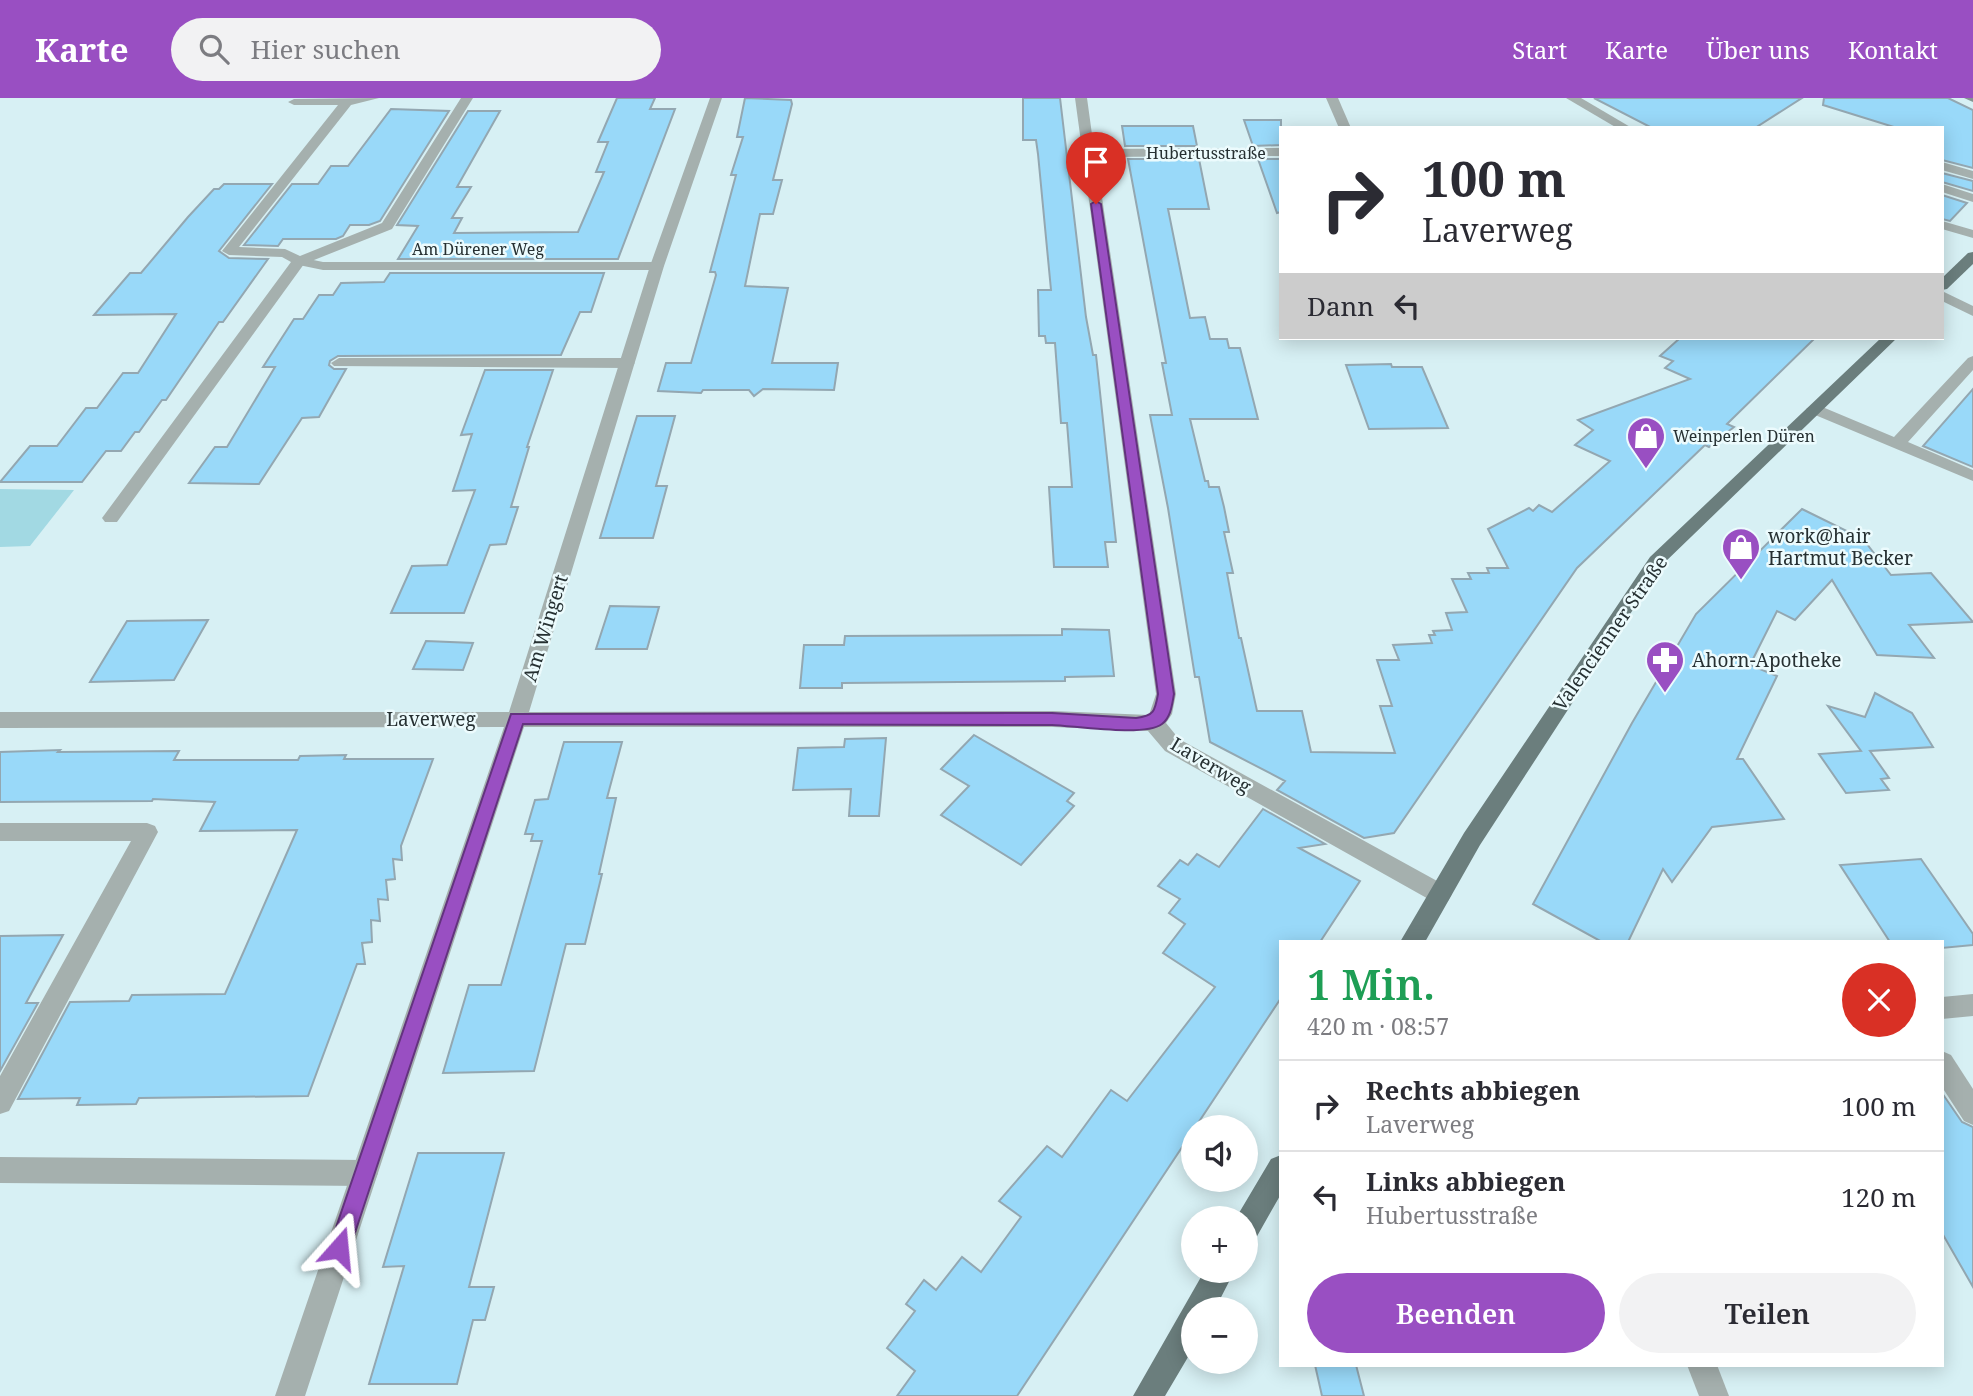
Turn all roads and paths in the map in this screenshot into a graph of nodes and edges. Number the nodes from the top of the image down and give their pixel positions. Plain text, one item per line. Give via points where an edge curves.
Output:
1 (373, 98) edge
2 (467, 98) edge
3 (716, 98) edge
4 (1081, 98) edge
5 (1332, 98) edge
6 (1573, 98) edge
7 (294, 102) dead end
8 (347, 102) junction
9 (1344, 126) edge
10 (1622, 126) edge
11 (1279, 152) edge
12 (1089, 153) junction
13 (1944, 167) edge
14 (1973, 175) edge
15 (1944, 189) edge
16 (1973, 198) edge
17 (1944, 226) edge
18 (1973, 234) edge
19 (1973, 256) edge
20 (299, 261) junction
21 (657, 266) junction
22 (1944, 284) edge
23 (1944, 296) edge
24 (1973, 312) edge
25 (1887, 340) edge
26 (1973, 361) edge
27 (339, 363) dead end
28 (627, 363) junction
29 (1815, 409) junction
30 (1897, 444) junction
31 (1973, 476) edge
32 (111, 518) dead end
33 (517, 718) junction
34 (0, 720) edge
35 (1154, 722) junction
36 (0, 832) edge
37 (1440, 894) junction
38 (1413, 940) edge
39 (1973, 1005) edge
40 (1944, 1008) edge
41 (1944, 1066) edge
42 (0, 1102) edge
43 (1973, 1112) edge
44 (0, 1170) edge
45 (1279, 1171) edge
46 (364, 1173) junction
47 (1258, 1207) edge
48 (1181, 1340) edge
49 (1703, 1367) edge
50 (290, 1396) edge
51 (1148, 1396) edge
52 (1714, 1396) edge

1 - 8 street
2 - 20 street, Am Dürener Weg via 387,226
3 - 21 street, Am Wingert
4 - 12 street
5 - 9 street
6 - 10 street
7 - 8 street
8 - 20 street, Am Dürener Weg via 229,251 285,253
11 - 12 street, Hubertusstraße
12 - 35 street via 1166,694 1162,714
13 - 14 street
15 - 16 street
17 - 18 street
19 - 22 main road
20 - 21 street, Am Dürener Weg via 323,266
20 - 32 street
21 - 28 street, Am Wingert
23 - 24 street
25 - 29 main road, Valencienner Straße
26 - 30 street
27 - 28 street
28 - 33 street, Am Wingert
29 - 30 street
29 - 37 main road, Valencienner Straße via 1656,561
30 - 31 street
33 - 34 street, Laverweg
33 - 35 street, Laverweg
33 - 46 street, Am Wingert
35 - 37 street, Laverweg via 1172,745
36 - 42 street via 147,832
37 - 38 main road, Valencienner Straße
39 - 40 street
41 - 43 street
44 - 46 street
45 - 47 main road
46 - 50 street, Am Wingert
48 - 51 main road
49 - 52 street

